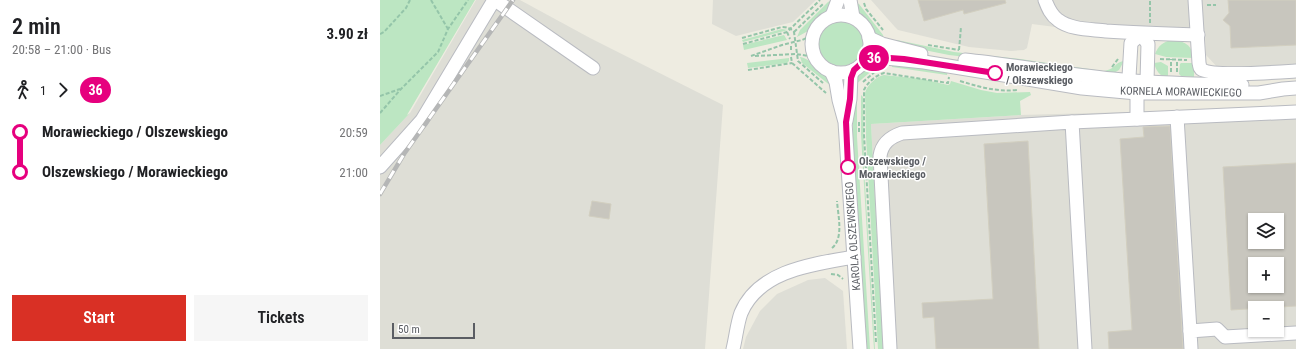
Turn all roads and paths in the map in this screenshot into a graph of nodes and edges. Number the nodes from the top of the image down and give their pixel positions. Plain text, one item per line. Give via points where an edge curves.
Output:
1 (410, 0) edge
2 (431, 0) edge
3 (468, 0) edge
4 (494, 0) edge
5 (820, 0) edge
6 (827, 0) edge
7 (838, 0) edge
8 (850, 0) edge
9 (862, 0) edge
10 (1045, 0) edge
11 (1150, 0) edge
12 (1199, 3) edge
13 (1216, 5) dead end
14 (832, 16) junction
15 (853, 17) junction
16 (961, 27) dead end
17 (448, 29) junction
18 (791, 29) junction
19 (883, 31) dead end
20 (787, 32) junction
21 (794, 32) junction
22 (380, 34) edge
23 (1145, 34) junction
24 (813, 35) junction
25 (1198, 35) junction
26 (742, 38) dead end
27 (869, 38) junction
28 (790, 39) dead end
29 (796, 42) junction
30 (921, 43) dead end
31 (743, 44) dead end
32 (791, 46) dead end
33 (959, 50) junction
34 (791, 51) dead end
35 (965, 51) dead end
36 (796, 54) junction
37 (815, 57) junction
38 (1130, 57) junction
39 (791, 58) dead end
40 (1147, 58) junction
41 (865, 60) junction
42 (1177, 60) junction
43 (1199, 61) junction
44 (792, 63) junction
45 (883, 67) dead end
46 (593, 68) dead end
47 (1108, 68) dead end
48 (748, 70) dead end
49 (854, 70) junction
50 (832, 71) junction
51 (889, 71) dead end
52 (1296, 71) edge
53 (1177, 77) dead end
54 (1129, 80) junction
55 (1147, 81) junction
56 (861, 84) dead end
57 (826, 86) dead end
58 (401, 89) junction
59 (1290, 89) edge
60 (1137, 93) junction
61 (828, 95) dead end
62 (380, 96) edge
63 (1296, 112) edge
64 (380, 113) edge
65 (1177, 117) junction
66 (1137, 119) junction
67 (846, 122) junction
68 (1072, 122) junction
69 (380, 167) edge
70 (837, 196) dead end
71 (854, 257) junction
72 (829, 261) junction
73 (846, 283) dead end
74 (1190, 331) junction
75 (1296, 333) edge
76 (877, 345) dead end
77 (733, 349) edge
78 (860, 349) edge
79 (890, 349) edge
80 (1085, 349) edge
81 (1191, 349) edge

1 - 22 path via 406,8
2 - 17 path
3 - 17 path
4 - 46 street
4 - 69 street via 422,120
5 - 18 path
6 - 21 path
7 - 14 street
8 - 15 street
9 - 19 path
10 - 23 street via 1052,14 1067,25
11 - 23 path
12 - 13 path
12 - 25 street
14 - 15 street
14 - 24 street via 824,20
15 - 27 street via 860,22
16 - 33 path
17 - 58 path via 438,52
18 - 20 path
18 - 21 path
18 - 26 path via 782,27
20 - 28 path
20 - 31 path
21 - 29 path
23 - 25 street
23 - 38 street via 1131,43
23 - 40 street via 1148,44
24 - 29 path
24 - 37 street
25 - 43 street
27 - 41 street via 869,50
27 - 54 street, KORNELA MORAWIECKIEGO via 882,44 938,57
29 - 36 path
29 - 36 path via 752,56
30 - 33 path
32 - 34 path
33 - 35 path
36 - 37 path
36 - 57 path via 800,64
37 - 50 street via 822,66
38 - 47 path via 1120,58
38 - 54 street
39 - 44 path
40 - 42 path
40 - 55 street
41 - 49 street
41 - 60 street, KORNELA MORAWIECKIEGO via 876,57 924,62 1082,88
42 - 43 path
42 - 53 path
43 - 52 street via 1200,67 1209,72
44 - 48 path
44 - 61 path
45 - 56 path
49 - 50 street via 843,73
49 - 67 street, KAROLA OLSZEWSKIEGO
50 - 67 street, KAROLA OLSZEWSKIEGO
51 - 76 path via 889,74 878,75 865,88 864,93 864,136
54 - 55 street, KORNELA MORAWIECKIEGO
54 - 60 street
55 - 59 street, KORNELA MORAWIECKIEGO
55 - 60 street
58 - 62 path
58 - 64 path
59 - 60 street, KORNELA MORAWIECKIEGO via 1259,93
60 - 66 street
63 - 65 street
65 - 66 street
65 - 74 street
66 - 68 street
67 - 71 street, KAROLA OLSZEWSKIEGO
68 - 79 street via 902,133 884,144 880,156
68 - 80 street
70 - 72 path via 839,237 828,251
71 - 72 street
71 - 78 street, KAROLA OLSZEWSKIEGO
72 - 73 path via 830,274 838,275
72 - 77 street via 785,273 764,284 749,300 742,313
74 - 75 street via 1217,329 1225,338
74 - 81 street

